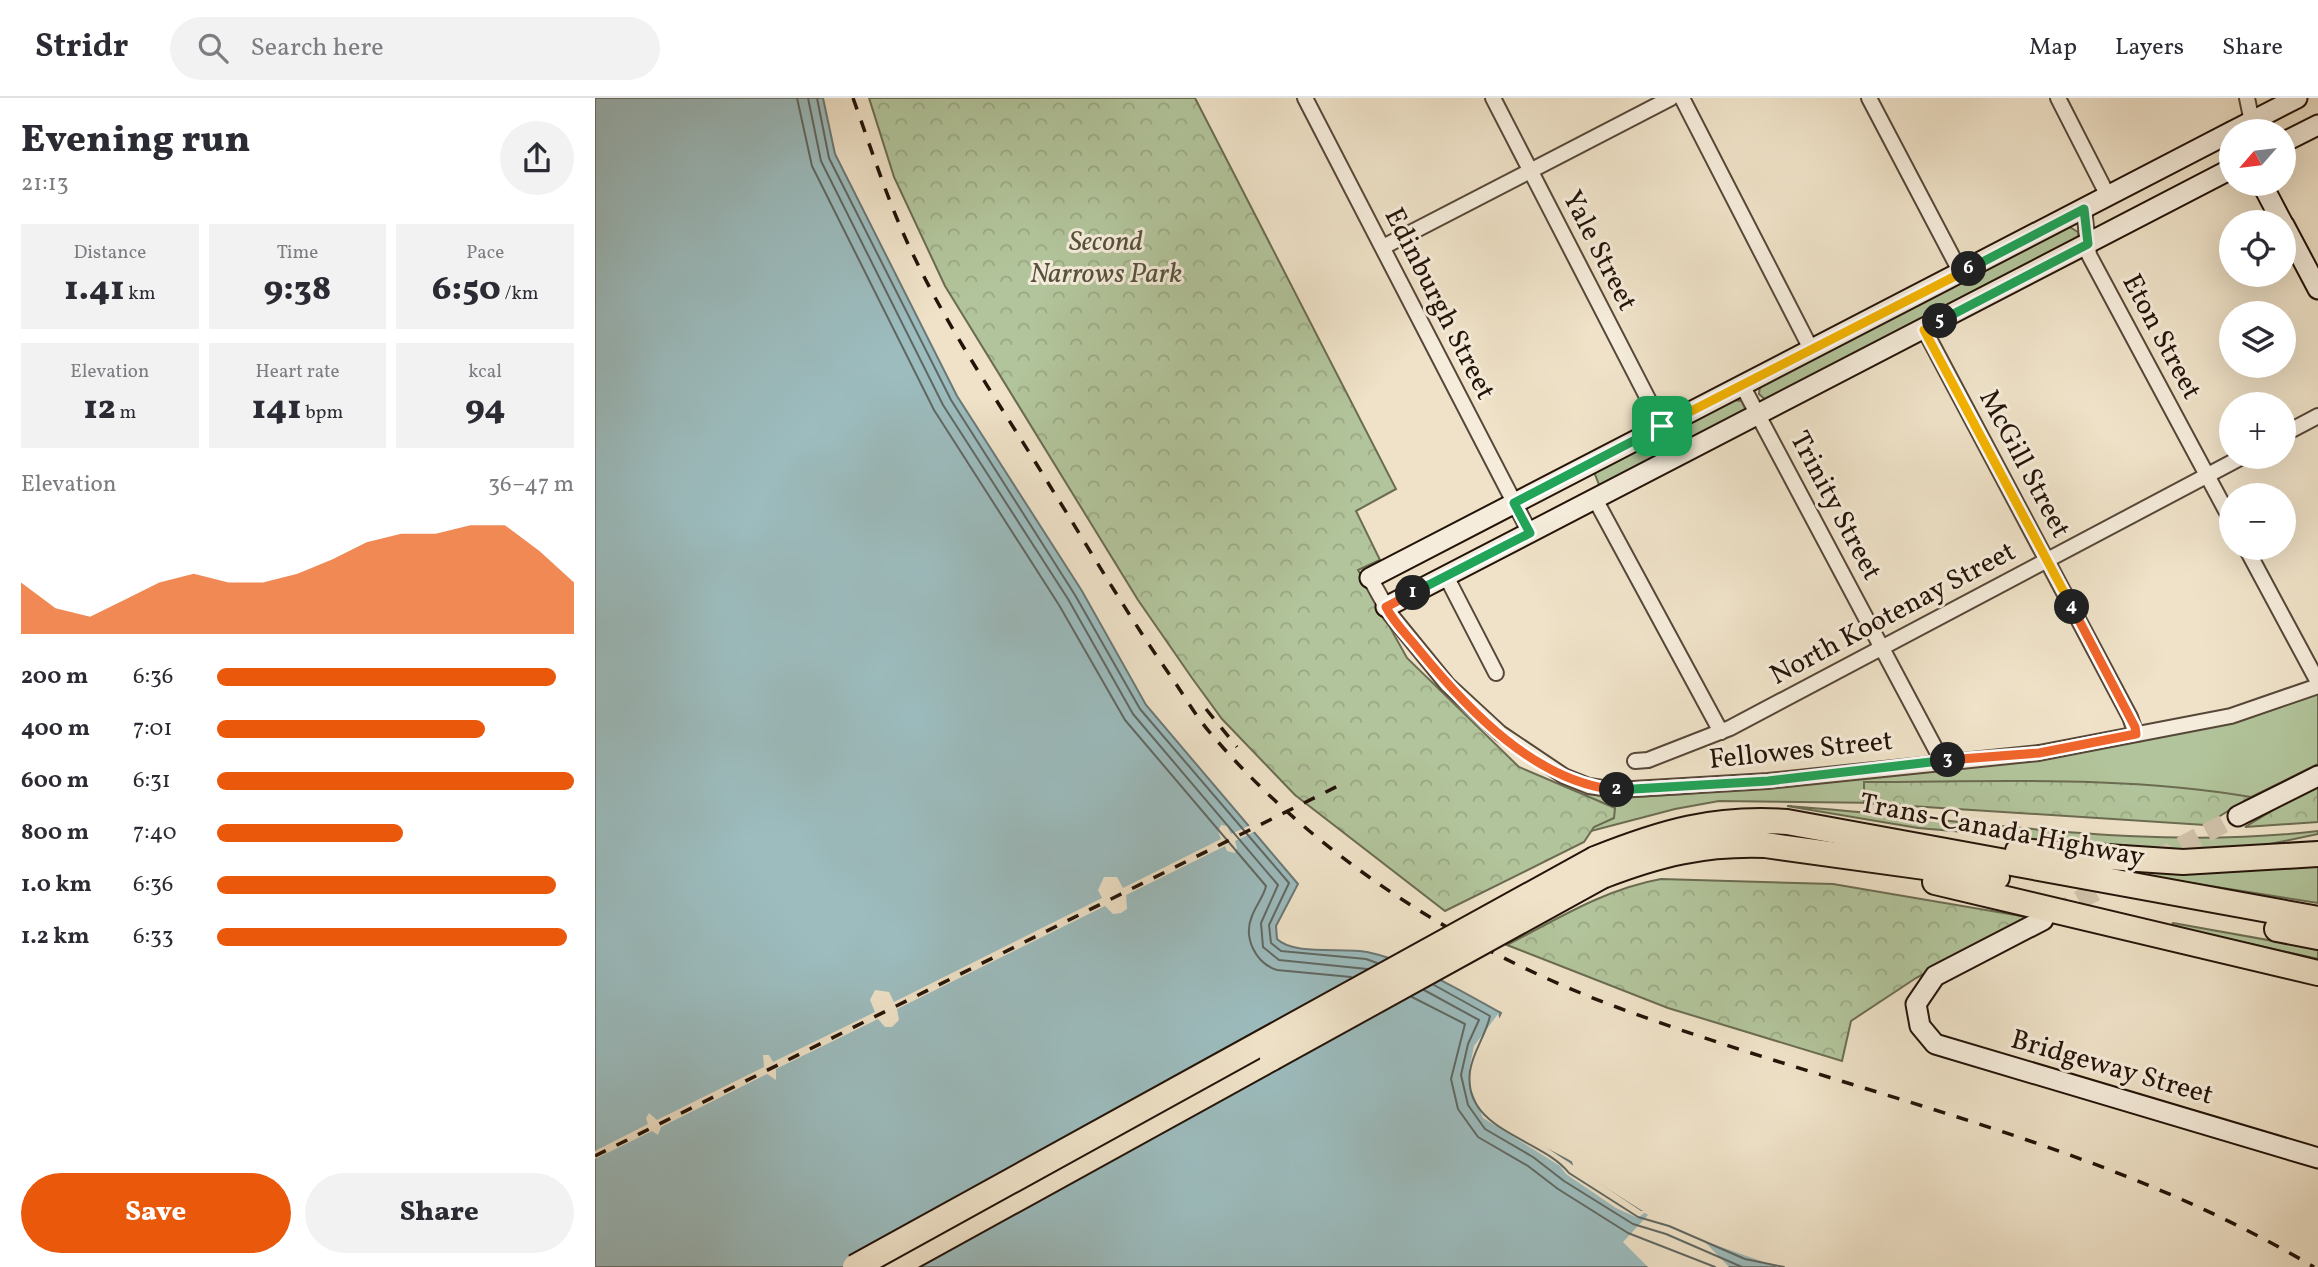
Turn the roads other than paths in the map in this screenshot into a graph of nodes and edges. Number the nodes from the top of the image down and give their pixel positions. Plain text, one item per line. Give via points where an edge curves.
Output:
1 (1305, 98) edge
2 (1493, 98) edge
3 (1671, 98) edge
4 (1682, 98) edge
5 (1869, 98) edge
6 (2058, 98) edge
7 (2246, 98) edge
8 (2297, 98) edge
9 (2250, 119) edge
10 (2264, 119) edge
11 (2318, 125) edge
12 (2296, 136) edge
13 (2219, 139) edge
14 (1530, 171) junction
15 (2219, 175) edge
16 (2108, 196) junction
17 (2084, 209) junction
18 (2088, 244) junction
19 (1383, 247) junction
20 (2296, 248) edge
21 (1961, 273) junction
22 (2318, 289) edge
23 (1924, 330) junction
24 (1811, 349) junction
25 (1742, 385) junction
26 (1758, 414) junction
27 (2318, 416) edge
28 (1662, 426) junction
29 (2296, 428) edge
30 (2219, 469) edge
31 (2207, 475) junction
32 (2219, 498) edge
33 (1595, 499) junction
34 (1514, 503) junction
35 (1530, 533) junction
36 (2047, 560) junction
37 (2252, 560) edge
38 (1446, 576) junction
39 (1370, 578) joint
40 (1386, 607) junction
41 (1883, 648) junction
42 (1496, 673) dead end
43 (2318, 684) edge
44 (1721, 732) junction
45 (2136, 734) junction
46 (1635, 761) dead end
47 (1942, 761) junction
48 (2318, 776) edge
49 (2238, 816) tunnel mouth
50 (1828, 827) junction
51 (1826, 854) junction
52 (2318, 854) edge
53 (1599, 868) junction
54 (2318, 919) edge
55 (2043, 920) tunnel mouth
56 (2318, 937) edge
57 (2318, 973) edge
58 (2318, 1158) edge
59 (855, 1267) edge
60 (893, 1267) edge

1 - 19 street, Edinburgh Street
2 - 14 street, Yale Street
3 - 14 street
4 - 24 street
5 - 21 street
6 - 16 street
7 - 9 street
8 - 10 street
11 - 12 street
13 - 16 street
14 - 19 street
14 - 28 street, Yale Street
15 - 18 street
16 - 17 street
17 - 18 street, Eton Street
17 - 21 street
18 - 23 street
18 - 31 street, Eton Street via 2089,255
19 - 34 street, Edinburgh Street
20 - 22 street
21 - 24 street
23 - 26 street
23 - 36 street, McGill Street
24 - 25 street
25 - 26 street, Trinity Street
25 - 28 street
26 - 33 street
26 - 41 street, Trinity Street
27 - 29 street
28 - 34 street
30 - 31 street, North Kootenay Street
31 - 32 street, Eton Street
31 - 36 street, North Kootenay Street
33 - 35 street
33 - 44 street
34 - 35 street, Edinburgh Street
34 - 39 street
35 - 38 street
36 - 41 street, North Kootenay Street
36 - 45 street, McGill Street
37 - 43 street
38 - 40 street
38 - 42 street
39 - 40 street, Fellowes Street
40 - 47 street, Fellowes Street via 1447,684 1500,733 1553,770 1589,786 1665,789
41 - 44 street, North Kootenay Street
41 - 47 street, Trinity Street
43 - 45 street, Fellowes Street via 2231,716
44 - 46 street, North Kootenay Street
45 - 47 street, Fellowes Street via 2039,753
48 - 49 street
50 - 52 highway via 2007,850 2146,861
50 - 53 highway, Trans-Canada Highway via 1755,820 1706,824 1666,832
50 - 54 highway, Trans-Canada Highway
51 - 53 highway, Trans-Canada Highway via 1729,844
51 - 56 highway, Trans-Canada Highway via 1973,873
51 - 57 highway
53 - 59 highway, bridge
53 - 60 highway, bridge
55 - 58 street, Bridgeway Street via 1935,976 1916,1004 1920,1026 1935,1044

